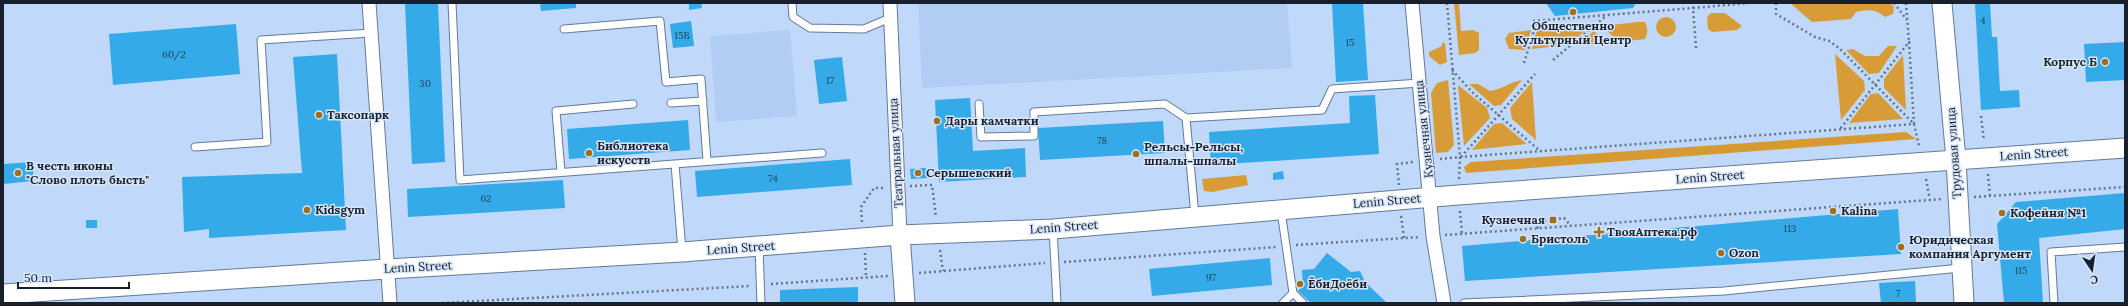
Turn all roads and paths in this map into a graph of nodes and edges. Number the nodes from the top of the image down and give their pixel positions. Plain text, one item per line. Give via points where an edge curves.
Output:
1 (369, 3) edge
2 (452, 3) edge
3 (792, 3) edge
4 (890, 3) edge
5 (1412, 3) edge
6 (1447, 3) edge
7 (1694, 3) edge
8 (1749, 3) edge
9 (1776, 3) edge
10 (1894, 3) edge
11 (1906, 3) edge
12 (1942, 3) edge
13 (1693, 8) junction
14 (1607, 15) junction
15 (890, 18) junction
16 (1908, 21) junction
17 (564, 29) dead end
18 (371, 32) junction
19 (1909, 42) junction
20 (1696, 48) dead end
21 (1553, 60) dead end
22 (1524, 63) dead end
23 (1452, 69) junction
24 (1535, 74) dead end
25 (1420, 84) junction
26 (1875, 84) junction
27 (703, 101) junction
28 (671, 103) dead end
29 (633, 104) dead end
30 (979, 104) dead end
31 (1500, 114) junction
32 (1186, 118) junction
33 (1914, 124) junction
34 (1840, 129) junction
35 (195, 147) dead end
36 (2125, 148) edge
37 (1540, 151) junction
38 (822, 153) dead end
39 (1460, 157) junction
40 (1956, 160) junction
41 (707, 162) junction
42 (675, 164) junction
43 (562, 172) junction
44 (1431, 197) junction
45 (1281, 211) junction
46 (1195, 218) junction
47 (1570, 226) dead end
48 (1053, 229) junction
49 (1536, 229) dead end
50 (900, 235) junction
51 (759, 247) junction
52 (2125, 247) edge
53 (682, 252) junction
54 (1961, 268) junction
55 (387, 269) junction
56 (1293, 293) junction
57 (3, 294) edge
58 (1525, 301) edge
59 (390, 303) edge
60 (761, 303) edge
61 (905, 303) edge
62 (1056, 303) edge
63 (1283, 303) edge
64 (1303, 303) edge
65 (1444, 303) edge
66 (1464, 303) edge
67 (1964, 303) edge
68 (2054, 303) edge

1 - 18 street
2 - 43 lane via 460,180
3 - 15 lane via 793,17 810,28 864,29
4 - 15 street, Театральная улица
5 - 25 street, Кузнечная улица
6 - 23 path
7 - 13 path
8 - 13 path
9 - 26 path via 1776,14 1839,48
10 - 16 path
11 - 16 path
12 - 40 main road, Трудовая улица
13 - 14 path
13 - 20 path
14 - 21 path
14 - 22 path via 1535,21
15 - 50 street, Театральная улица
16 - 19 path
17 - 27 lane via 660,21 666,82 701,79
18 - 35 lane via 261,40 267,142
18 - 55 street
19 - 26 path
19 - 33 path
23 - 31 path via 1472,92
23 - 39 path
24 - 31 path
25 - 32 lane via 1332,89 1322,110
25 - 44 street, Кузнечная улица
26 - 33 path
26 - 34 path
27 - 28 lane
27 - 41 lane
29 - 43 lane via 556,111
30 - 32 lane via 981,137 1034,136 1034,112 1165,104
31 - 37 path
31 - 39 path
32 - 46 lane
33 - 34 path
34 - 37 path
36 - 40 main road, Lenin Street
37 - 39 path
38 - 41 lane
40 - 44 main road, Lenin Street
40 - 54 main road, Трудовая улица
41 - 42 lane
42 - 43 lane
42 - 53 lane
44 - 45 main road, Lenin Street
44 - 65 street, Кузнечная улица via 1433,236
45 - 46 main road, Lenin Street
45 - 56 lane
46 - 48 main road, Lenin Street
47 - 49 path via 1564,218 1544,221
48 - 50 main road, Lenin Street
48 - 62 lane
50 - 51 main road, Lenin Street
50 - 61 main road, Театральная улица
51 - 53 main road, Lenin Street
51 - 60 lane
52 - 68 lane via 2051,252
53 - 55 main road, Lenin Street
54 - 58 lane via 1724,291
54 - 67 main road, Трудовая улица
55 - 57 main road, Lenin Street
55 - 59 street
56 - 63 lane
56 - 64 lane
58 - 66 lane

